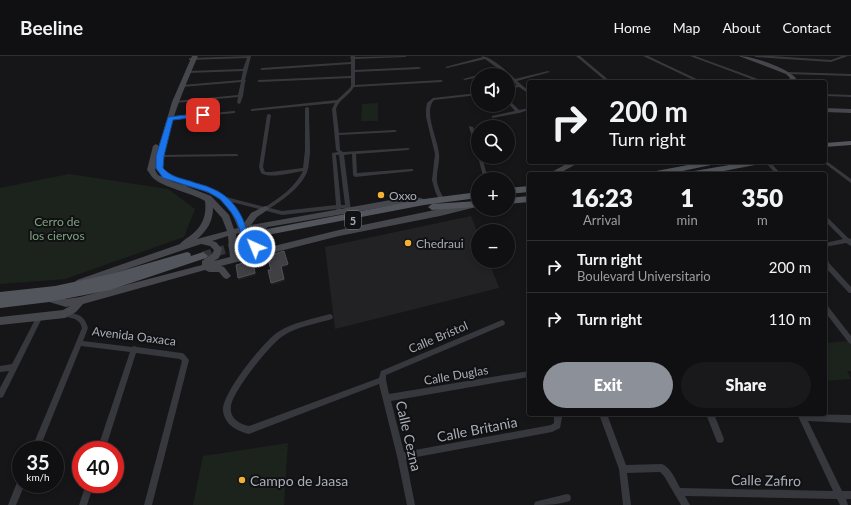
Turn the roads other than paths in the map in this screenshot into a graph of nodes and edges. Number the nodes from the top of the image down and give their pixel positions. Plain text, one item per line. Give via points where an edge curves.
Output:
1 (249, 56) edge
2 (405, 56) edge
3 (578, 56) edge
4 (645, 56) edge
5 (692, 56) edge
6 (742, 56) edge
7 (756, 56) edge
8 (833, 56) edge
9 (846, 56) edge
10 (352, 57) edge
11 (484, 57) edge
12 (193, 58) edge
13 (825, 60) junction
14 (353, 63) junction
15 (447, 66) dead end
16 (420, 68) dead end
17 (500, 68) edge
18 (262, 69) dead end
19 (245, 70) junction
20 (353, 71) junction
21 (188, 72) junction
22 (548, 72) dead end
23 (788, 73) junction
24 (851, 75) edge
25 (353, 77) junction
26 (471, 78) edge
27 (466, 79) dead end
28 (516, 80) joint
29 (607, 80) edge
30 (696, 80) edge
31 (758, 80) edge
32 (792, 80) edge
33 (244, 81) junction
34 (259, 81) dead end
35 (441, 81) dead end
36 (520, 85) junction
37 (182, 86) junction
38 (353, 86) junction
39 (515, 86) edge
40 (527, 91) edge
41 (471, 95) edge
42 (827, 95) edge
43 (241, 96) junction
44 (851, 96) edge
45 (338, 101) junction
46 (175, 102) junction
47 (239, 103) dead end
48 (307, 108) dead end
49 (515, 109) edge
50 (252, 110) dead end
51 (527, 110) edge
52 (827, 110) edge
53 (851, 111) edge
54 (518, 112) junction
55 (269, 115) dead end
56 (170, 118) junction
57 (233, 118) dead end
58 (494, 118) dead end
59 (395, 131) dead end
60 (336, 134) junction
61 (851, 143) edge
62 (827, 145) edge
63 (851, 148) edge
64 (408, 149) dead end
65 (827, 149) edge
66 (338, 152) junction
67 (354, 152) junction
68 (236, 155) dead end
69 (160, 156) junction
70 (827, 163) edge
71 (572, 164) edge
72 (748, 164) edge
73 (769, 164) edge
74 (718, 168) edge
75 (306, 169) junction
76 (411, 170) dead end
77 (556, 172) edge
78 (677, 172) edge
79 (702, 172) edge
80 (777, 172) edge
81 (851, 181) edge
82 (527, 188) edge
83 (515, 190) edge
84 (471, 197) edge
85 (208, 198) junction
86 (222, 198) junction
87 (527, 199) edge
88 (515, 200) edge
89 (424, 202) junction
90 (444, 205) junction
91 (471, 205) edge
92 (265, 209) junction
93 (343, 209) junction
94 (827, 220) edge
95 (275, 223) junction
96 (244, 230) junction
97 (232, 232) junction
98 (263, 239) junction
99 (850, 241) edge
100 (827, 245) edge
101 (245, 246) junction
102 (202, 249) junction
103 (274, 249) junction
104 (174, 250) junction
105 (243, 256) junction
106 (234, 258) junction
107 (827, 265) edge
108 (186, 272) junction
109 (227, 276) dead end
110 (850, 291) edge
111 (52, 294) junction
112 (0, 296) edge
113 (80, 301) junction
114 (0, 304) edge
115 (827, 310) edge
116 (65, 314) junction
117 (330, 317) dead end
118 (39, 318) junction
119 (0, 321) edge
120 (502, 323) dead end
121 (851, 340) edge
122 (79, 343) junction
123 (134, 349) junction
124 (14, 367) junction
125 (0, 369) edge
126 (527, 374) edge
127 (382, 376) junction
128 (0, 395) edge
129 (388, 398) junction
130 (558, 416) edge
131 (604, 416) edge
132 (711, 416) edge
133 (802, 416) edge
134 (851, 419) edge
135 (720, 439) dead end
136 (39, 441) edge
137 (104, 441) edge
138 (401, 456) junction
139 (623, 469) junction
140 (680, 492) junction
141 (17, 493) edge
142 (87, 493) edge
143 (840, 495) junction
144 (851, 495) edge
145 (568, 498) dead end
146 (12, 505) edge
147 (84, 505) edge
148 (148, 505) edge
149 (411, 505) edge
150 (538, 505) edge
151 (627, 505) edge
152 (686, 505) edge
153 (844, 505) edge

1 - 12 street
1 - 19 street
2 - 10 street
3 - 29 street
4 - 30 street
5 - 31 street
6 - 23 street
7 - 13 street
8 - 13 street
9 - 13 street via 831,61
10 - 14 street
11 - 15 street
11 - 17 street
12 - 21 street
12 - 85 street via 169,103 151,170 160,180
14 - 18 street
14 - 20 street
16 - 20 street
19 - 21 street
19 - 33 street
20 - 25 street
21 - 37 street
22 - 28 street
23 - 24 street
23 - 32 street
25 - 34 street
25 - 38 street
26 - 27 street
28 - 36 street
33 - 37 street
33 - 43 street
35 - 38 street
36 - 39 street
36 - 40 street
37 - 46 street
38 - 45 street
41 - 90 street via 433,99 428,107 429,124 437,154 435,187
42 - 44 street
43 - 46 street
43 - 47 street
45 - 50 street
45 - 60 street via 334,110
46 - 56 street
48 - 75 street
49 - 54 street
51 - 54 street
52 - 53 street
54 - 58 street
55 - 75 street via 261,167 263,173
56 - 57 street via 235,110
56 - 69 street
59 - 60 street
60 - 66 street
61 - 62 main road
63 - 65 main road
64 - 67 street
66 - 67 street
66 - 93 street
66 - 93 street
67 - 76 street via 355,175
68 - 69 street
69 - 86 street via 159,168 166,176 211,190
70 - 81 street
71 - 77 street
72 - 74 main road
73 - 80 street
74 - 78 main road
74 - 79 main road
75 - 92 street via 288,192
82 - 83 main road
84 - 90 main road, 5
85 - 97 street via 224,214
85 - 104 street via 210,212 204,228
86 - 92 street
86 - 96 street via 234,210
87 - 88 main road
89 - 90 main road, 5
89 - 93 street via 413,199
89 - 98 main road, 5
90 - 91 main road, 5
90 - 98 main road, 5 via 325,224
90 - 103 street
92 - 93 street via 287,213
92 - 96 street via 254,215
93 - 95 street
94 - 99 street
95 - 96 street
95 - 98 street via 256,232 255,240
96 - 97 street
96 - 101 street
97 - 102 street
97 - 106 street
98 - 101 street via 255,247
98 - 103 street
99 - 100 street
101 - 105 street
102 - 104 street
102 - 108 street via 210,242 217,246 216,256
102 - 111 main road via 110,286
103 - 105 street
104 - 111 street
105 - 106 street
106 - 108 street
107 - 110 street
108 - 109 street via 218,268
108 - 113 street
111 - 112 main road
111 - 113 street via 66,302
111 - 114 main road
113 - 116 street
115 - 121 street
116 - 118 street
116 - 122 street via 83,321 84,328
117 - 127 street, Calle Brístol via 277,336 261,353 230,396 226,406 232,422 240,428 249,430
118 - 119 street
118 - 124 street
120 - 127 street, Calle Brístol
122 - 123 street, Avenida Oaxaca
122 - 136 street
123 - 137 street
123 - 148 street, Avenida Oaxaca via 185,357 186,360
124 - 125 street
124 - 128 street
126 - 129 street, Calle Duglas
127 - 129 street, Calle Cezna
129 - 138 street, Calle Cezna
130 - 138 street, Calle Britania via 558,425 552,428
131 - 139 street
132 - 135 street
133 - 134 street
133 - 143 street
138 - 149 street, Calle Cezna
139 - 140 street via 662,468
139 - 151 street
140 - 143 street, Calle Zafiro
140 - 152 street
141 - 146 street
142 - 147 street
143 - 144 street, Calle Zafiro
143 - 153 street
145 - 150 street

